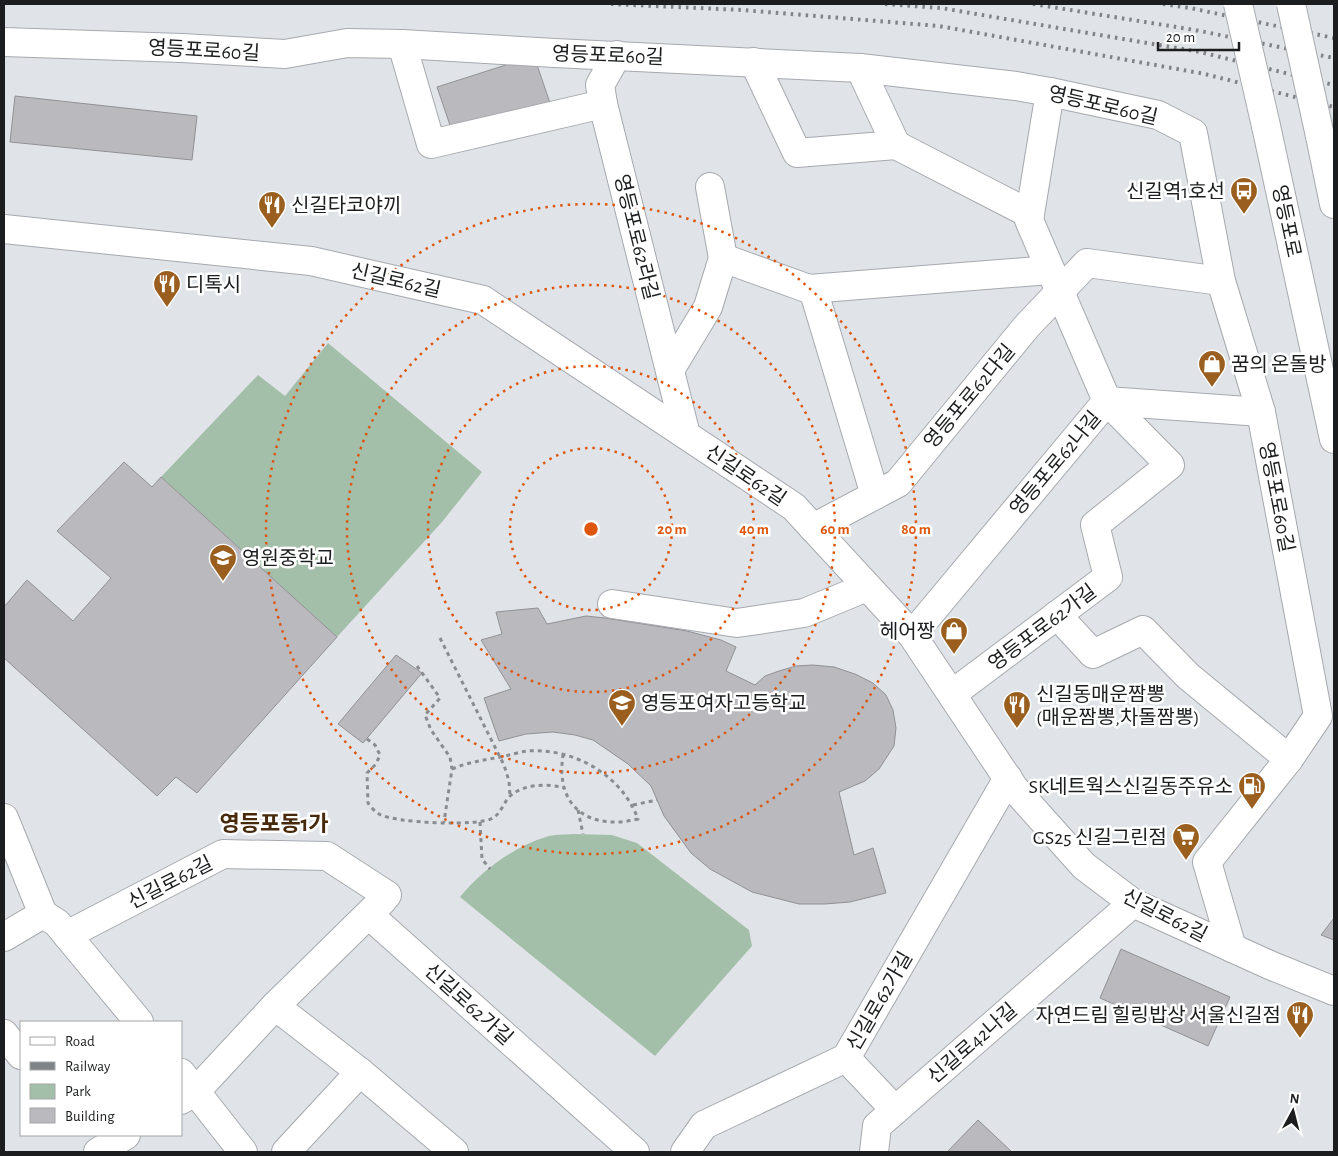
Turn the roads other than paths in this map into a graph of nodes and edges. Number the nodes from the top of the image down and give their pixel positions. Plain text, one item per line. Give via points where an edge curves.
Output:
1 (1238, 4) edge
2 (1290, 4) edge
3 (4, 42) edge
4 (402, 44) junction
5 (617, 55) junction
6 (754, 62) junction
7 (860, 68) junction
8 (1050, 92) junction
9 (603, 104) junction
10 (896, 146) junction
11 (710, 187) dead end
12 (1334, 204) edge
13 (1030, 214) junction
14 (4, 228) edge
15 (723, 258) junction
16 (1055, 281) junction
17 (1221, 281) junction
18 (813, 290) junction
19 (670, 370) junction
20 (1106, 401) junction
21 (1261, 412) junction
22 (686, 435) junction
23 (1334, 439) edge
24 (875, 495) junction
25 (814, 528) junction
26 (868, 587) junction
27 (612, 604) dead end
28 (1057, 615) junction
29 (912, 635) junction
30 (952, 694) junction
31 (1326, 718) edge
32 (1289, 759) junction
33 (1008, 778) junction
34 (4, 818) edge
35 (1133, 903) junction
36 (43, 914) junction
37 (369, 915) junction
38 (67, 935) junction
39 (4, 937) edge
40 (1232, 948) junction
41 (1334, 991) edge
42 (275, 1006) junction
43 (138, 1021) edge
44 (4, 1034) edge
45 (20, 1054) edge
46 (846, 1058) junction
47 (360, 1072) junction
48 (186, 1088) edge
49 (895, 1110) junction
50 (124, 1136) edge
51 (97, 1147) edge
52 (243, 1152) edge
53 (286, 1152) edge
54 (454, 1152) edge
55 (635, 1152) edge
56 (685, 1152) edge
57 (874, 1152) edge

1 - 23 street, 영등포로, bridge
2 - 12 street, bridge
3 - 4 street, 영등포로60길 via 286,54 347,43
4 - 5 street, 영등포로60길
4 - 9 street via 431,144
5 - 6 street, 영등포로60길
5 - 9 street, 영등포로62라길 via 600,85
6 - 7 street, 영등포로60길
6 - 10 street via 797,153
7 - 8 street, 영등포로60길
7 - 10 street
8 - 13 street, 영등포로62나길
8 - 17 street, 영등포로60길 via 1158,115 1193,133
9 - 19 street, 영등포로62라길
10 - 13 street
11 - 15 street
13 - 16 street, 영등포로62나길 via 1029,220
14 - 22 street, 신길로62길 via 311,260 483,300
15 - 18 street
15 - 19 street via 708,307
16 - 17 street via 1087,263
16 - 18 street
16 - 20 street, 영등포로62나길
16 - 24 street, 영등포로62다길 via 1027,326 898,483
17 - 21 street, 영등포로60길
18 - 24 street
19 - 22 street, 영등포로62라길
20 - 21 street
20 - 28 street, 영등포로62가길 via 1170,465 1095,525 1108,577
20 - 29 street, 영등포로62나길
21 - 31 street, 영등포로60길
22 - 25 street, 신길로62길 via 794,507
24 - 25 street, 영등포로62다길
25 - 26 street, 신길로62길
26 - 27 street via 804,613 737,623
26 - 29 street, 신길로62길
28 - 30 street, 영등포로62가길
28 - 32 street via 1093,654 1143,630 1188,676
29 - 30 street, 신길로62길
30 - 33 street, 신길로62길
31 - 32 street, 영등포로60길
32 - 40 street, 영등포로60길 via 1207,862
33 - 35 street, 신길로62길 via 1084,866
33 - 46 street, 신길로62가길
34 - 36 street
35 - 40 street, 신길로62길
35 - 49 street, 신길로42나길
36 - 38 street
36 - 39 street
37 - 38 street, 신길로62길 via 392,890 327,856 223,854
37 - 42 street, 신길로62길
37 - 55 street, 신길로62가길
38 - 43 street
40 - 41 street, 신길로62길
42 - 47 street
42 - 48 street, 신길로62길
44 - 45 street
46 - 49 street
46 - 56 street, 신길로62가길 via 704,1125
47 - 53 street
47 - 54 street
48 - 52 street, 신길로62길
49 - 57 street, 신길로42나길 via 877,1126
50 - 51 street

